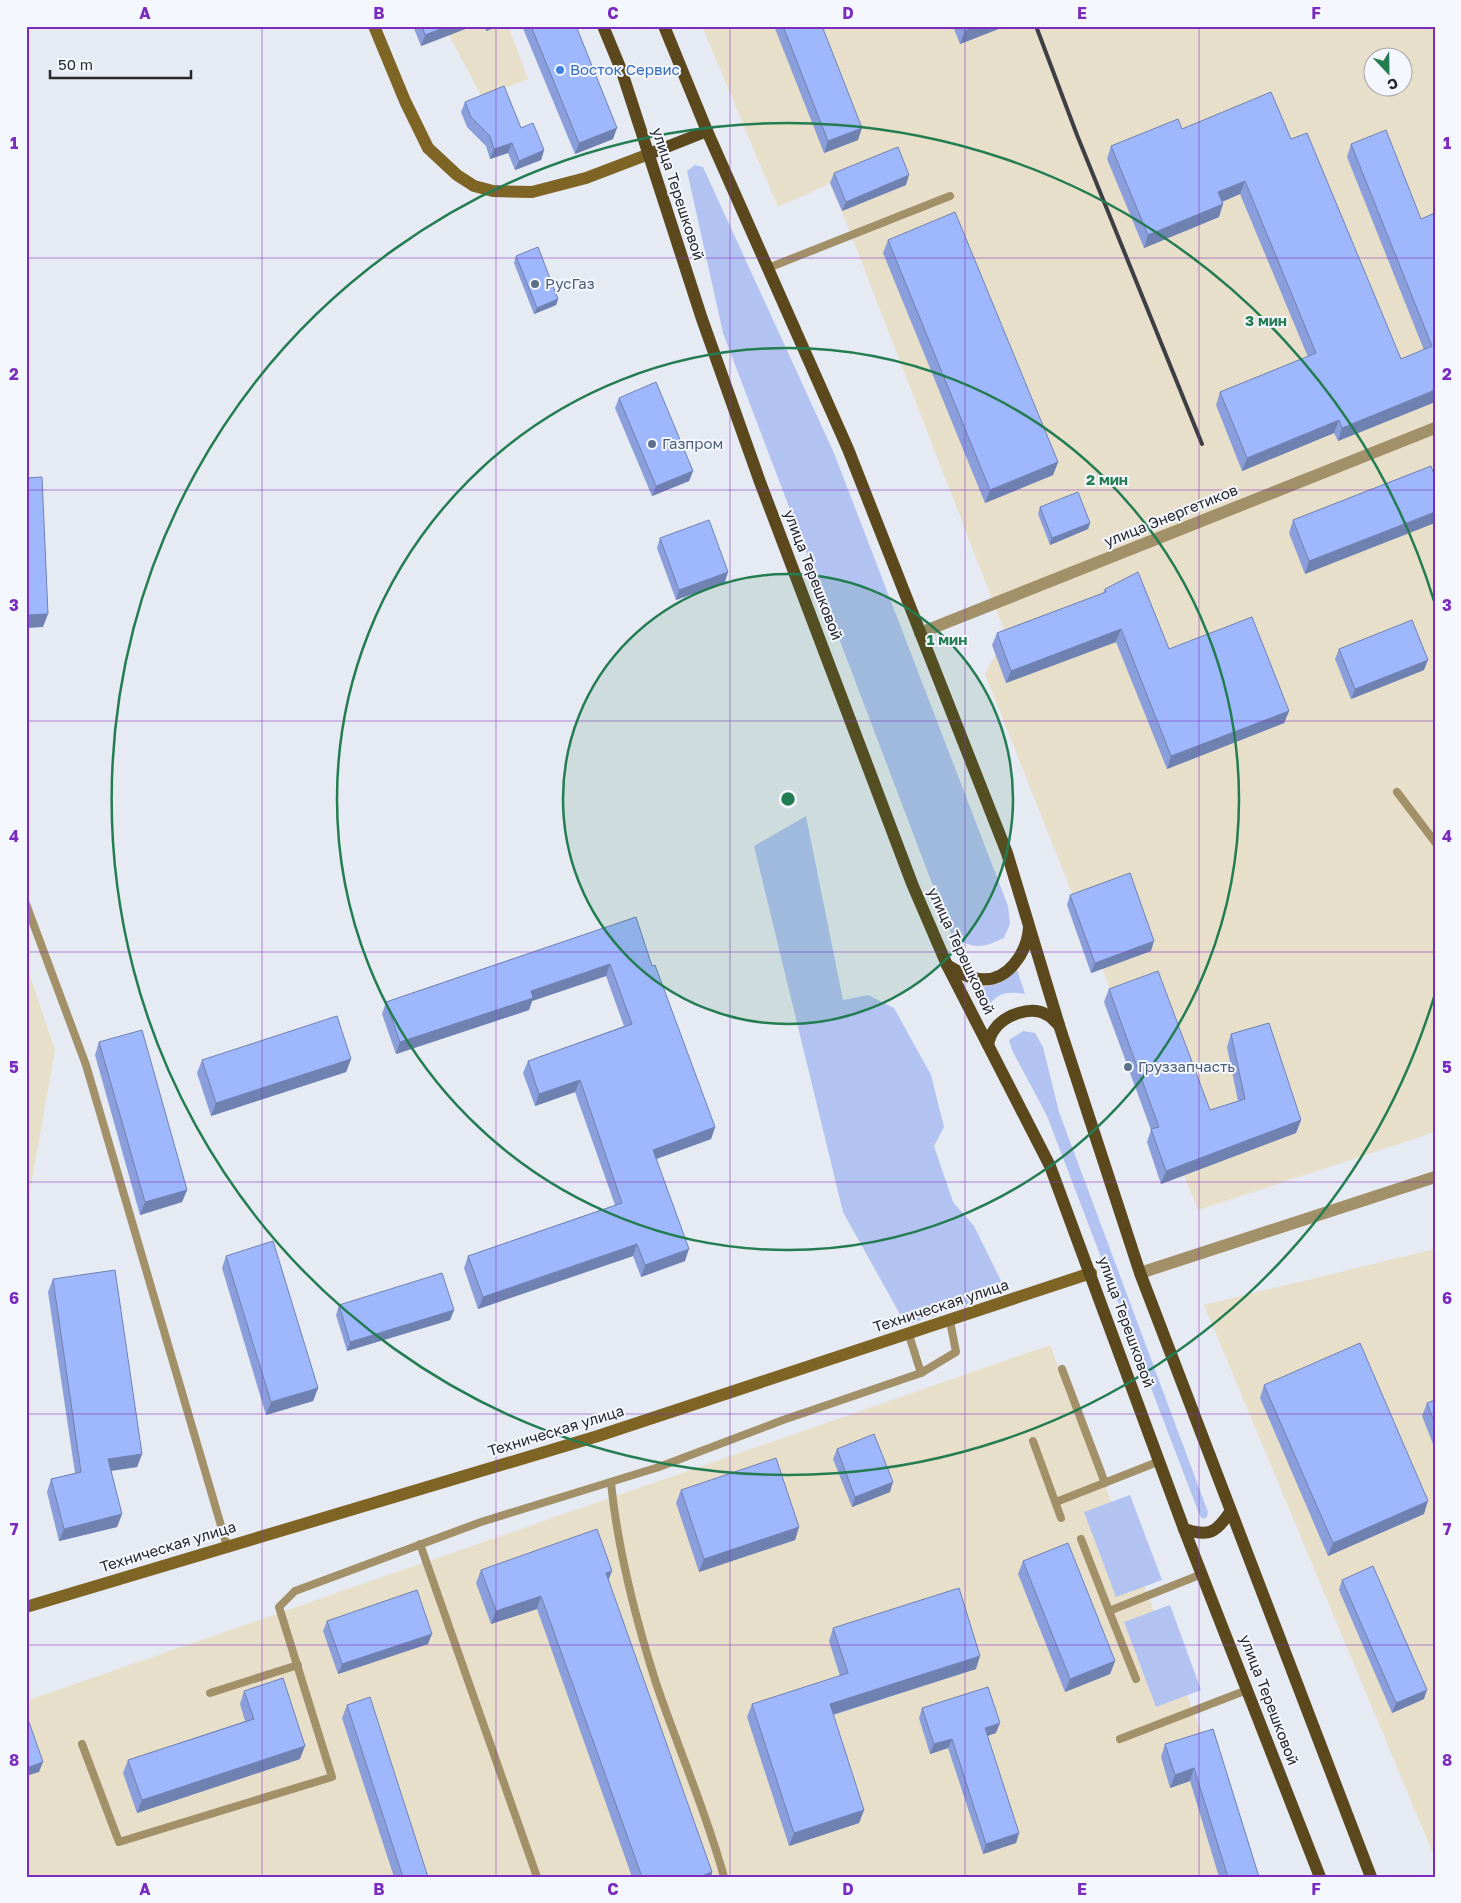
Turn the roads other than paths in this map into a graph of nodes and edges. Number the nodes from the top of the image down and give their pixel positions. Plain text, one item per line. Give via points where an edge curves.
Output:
1 (374, 26) edge
2 (603, 26) edge
3 (664, 26) edge
4 (707, 131) junction
5 (649, 154) junction
6 (950, 196) dead end
7 (768, 268) junction
8 (1435, 428) edge
9 (920, 633) junction
10 (1397, 792) dead end
11 (1435, 842) edge
12 (26, 904) edge
13 (1030, 923) junction
14 (947, 965) junction
15 (1059, 1025) junction
16 (988, 1044) junction
17 (1435, 1177) edge
18 (1091, 1273) junction
19 (1140, 1273) junction
20 (950, 1321) junction
21 (909, 1334) junction
22 (1062, 1369) dead end
23 (921, 1373) junction
24 (1033, 1441) dead end
25 (1160, 1461) junction
26 (611, 1483) junction
27 (1105, 1483) junction
28 (1056, 1502) junction
29 (1230, 1512) junction
30 (1062, 1518) dead end
31 (1184, 1529) junction
32 (1081, 1539) dead end
33 (420, 1544) junction
34 (227, 1546) junction
35 (1202, 1574) junction
36 (26, 1607) edge
37 (1109, 1611) junction
38 (298, 1665) junction
39 (1136, 1679) dead end
40 (1247, 1690) junction
41 (210, 1693) dead end
42 (1120, 1739) dead end
43 (82, 1744) dead end
44 (536, 1877) edge
45 (724, 1877) edge
46 (1320, 1877) edge
47 (1371, 1877) edge

1 - 5 street via 428,148 474,186 493,191 532,192 586,178
2 - 5 main road, улица Терешковой
3 - 4 main road, улица Терешковой
4 - 5 main road
4 - 7 main road, улица Терешковой
5 - 14 main road, улица Терешковой via 702,319 760,482 913,886
6 - 7 lane
7 - 9 main road, улица Терешковой via 848,449
8 - 9 street, улица Энергетиков
9 - 13 main road, улица Терешковой via 1007,852
10 - 11 lane
12 - 34 lane via 86,1065
13 - 14 main road via 1028,942 1021,956 997,976 982,980 965,976
13 - 15 main road, улица Терешковой
14 - 16 main road, улица Терешковой
15 - 16 main road via 1036,1010 1020,1012 994,1029
15 - 19 main road, улица Терешковой
16 - 18 main road, улица Терешковой via 1050,1166
17 - 19 street
18 - 20 street, Техническая улица
18 - 25 main road, улица Терешковой
19 - 29 main road, улица Терешковой
20 - 21 street, Техническая улица
20 - 23 lane via 956,1352
21 - 23 lane
21 - 34 street, Техническая улица via 598,1436
22 - 27 lane
23 - 26 lane
24 - 28 lane
25 - 27 lane
25 - 31 main road, улица Терешковой
26 - 33 lane
26 - 45 lane via 616,1532 629,1593 656,1683
27 - 28 lane
28 - 30 lane
29 - 31 main road via 1210,1533 1199,1534
29 - 47 main road, улица Терешковой
31 - 35 main road, улица Терешковой
32 - 37 lane
33 - 38 lane via 294,1591 279,1607
33 - 44 lane
34 - 36 street, Техническая улица
35 - 37 lane
35 - 40 main road, улица Терешковой
37 - 39 lane
38 - 41 lane
38 - 43 lane via 332,1777 118,1842
40 - 42 lane
40 - 46 main road, улица Терешковой

